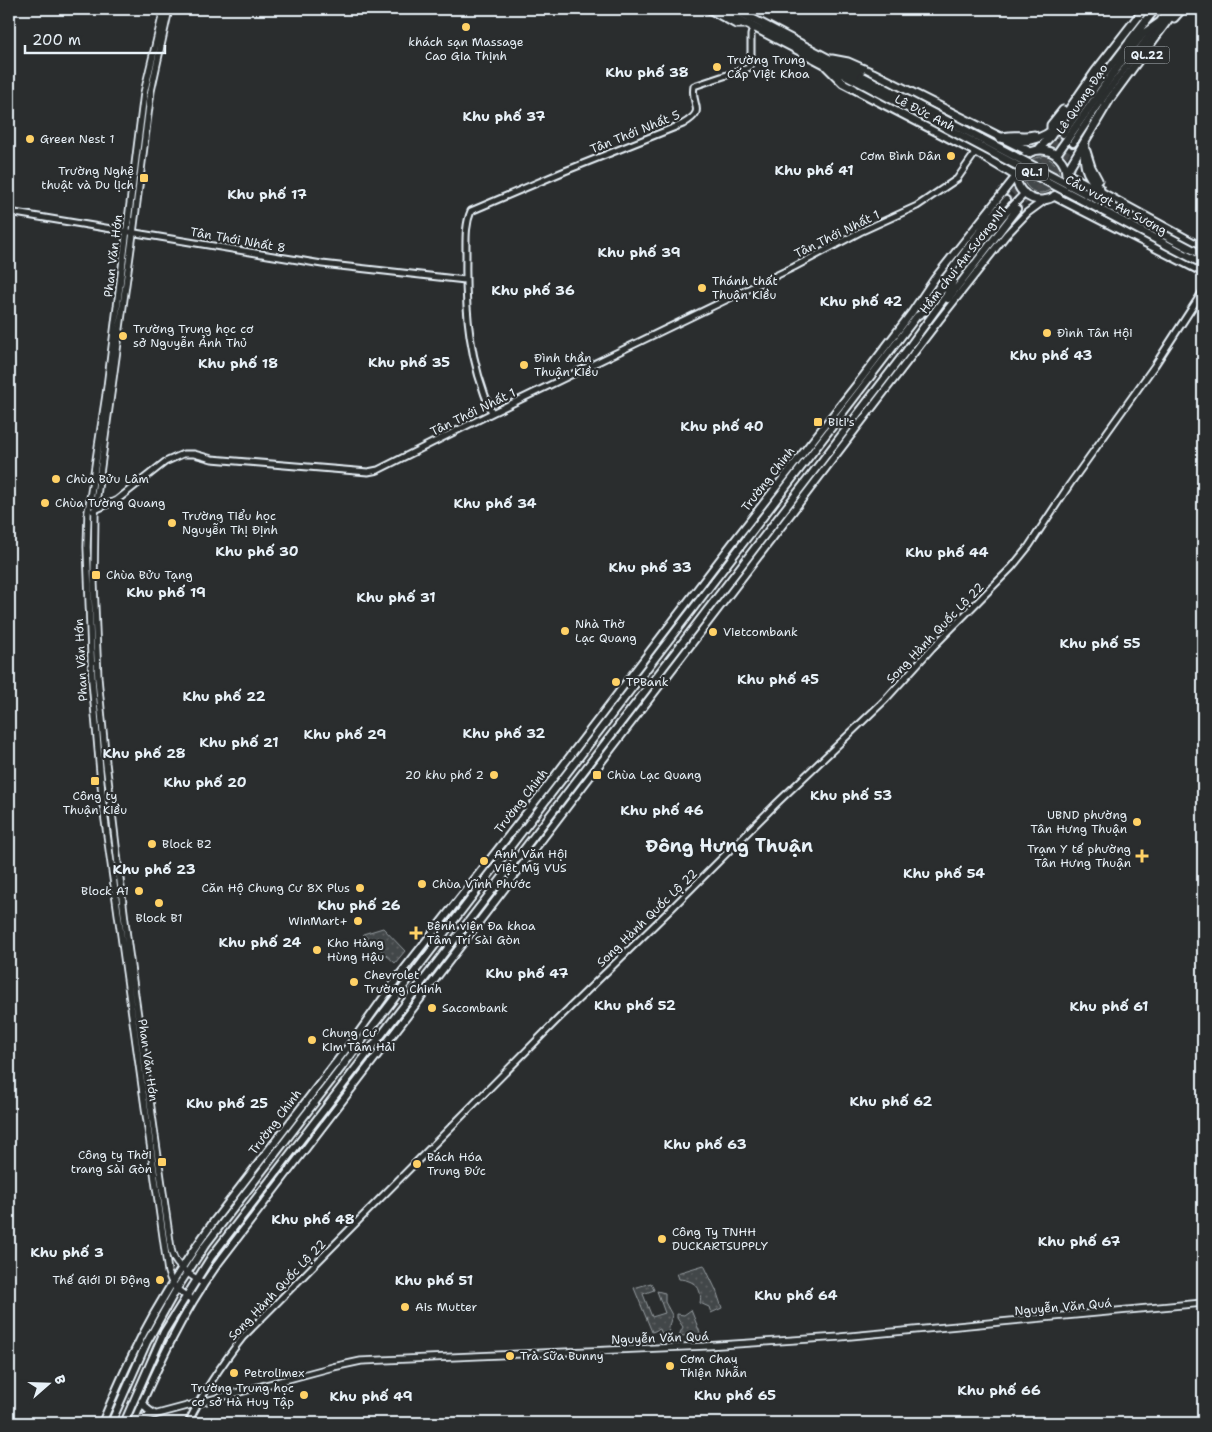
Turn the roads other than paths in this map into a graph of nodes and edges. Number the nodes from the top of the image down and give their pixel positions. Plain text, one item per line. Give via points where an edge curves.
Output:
1 (164, 9) edge
2 (169, 9) edge
3 (709, 9) edge
4 (719, 9) edge
5 (1144, 9) edge
6 (1155, 9) edge
7 (1170, 9) edge
8 (1176, 9) edge
9 (1182, 9) edge
10 (737, 10) edge
11 (1160, 22) junction
12 (750, 26) junction
13 (1126, 36) junction
14 (1126, 54) junction
15 (832, 59) junction
16 (826, 66) junction
17 (861, 79) junction
18 (1110, 99) junction
19 (1053, 130) junction
20 (1063, 134) tunnel mouth
21 (1000, 138) junction
22 (1085, 142) junction
23 (1073, 143) tunnel mouth
24 (1038, 150) junction
25 (976, 152) junction
26 (1030, 152) junction
27 (1056, 155) junction
28 (989, 159) junction
29 (1066, 173) junction
30 (1016, 176) junction
31 (1025, 193) junction
32 (1108, 196) junction
33 (1050, 198) junction
34 (1006, 200) tunnel mouth
35 (1017, 209) tunnel mouth
36 (9, 212) edge
37 (1098, 218) junction
38 (126, 232) junction
39 (133, 233) junction
40 (1203, 248) edge
41 (1203, 255) edge
42 (1203, 264) edge
43 (1203, 272) edge
44 (955, 277) junction
45 (465, 280) junction
46 (1203, 291) edge
47 (916, 306) junction
48 (917, 316) junction
49 (940, 320) junction
50 (925, 325) junction
51 (908, 327) junction
52 (906, 351) junction
53 (492, 413) junction
54 (95, 510) junction
55 (88, 512) junction
56 (630, 678) junction
57 (636, 684) junction
58 (644, 690) junction
59 (652, 696) junction
60 (152, 1139) junction
61 (184, 1271) junction
62 (196, 1279) junction
63 (203, 1283) junction
64 (174, 1287) junction
65 (185, 1296) junction
66 (193, 1300) junction
67 (1203, 1303) edge
68 (150, 1328) junction
69 (142, 1401) junction
70 (198, 1403) junction
71 (154, 1414) junction
72 (133, 1421) edge
73 (102, 1423) edge
74 (111, 1423) edge
75 (124, 1423) edge
76 (188, 1423) edge

1 - 38 main road, Phan Văn Hớn via 144,93
2 - 39 main road, Phan Văn Hớn via 151,90
3 - 12 highway, Lê Đức Anh / QL.1 via 736,24
4 - 12 highway, Lê Đức Anh / QL.1
5 - 13 highway, Lê Quang Đạo / QL.22
6 - 13 highway, Lê Quang Đạo / QL.22
7 - 11 highway, Lê Quang Đạo / QL.22
8 - 18 highway, Lê Quang Đạo / QL.22
9 - 18 highway, Lê Quang Đạo / QL.22
10 - 15 highway, Lê Đức Anh / QL.1
11 - 14 highway, Lê Quang Đạo / QL.22
11 - 23 main road
12 - 16 highway, Lê Đức Anh / QL.1
12 - 45 street, Tân Thới Nhất 5 via 751,64 748,68 694,86 695,117 471,211 467,220
13 - 14 highway, Lê Quang Đạo / QL.22
13 - 19 highway, Lê Quang Đạo / QL.22
13 - 20 main road
14 - 27 highway, Lê Quang Đạo
15 - 17 highway, Lê Đức Anh / QL.1
15 - 21 highway, Lê Đức Anh / QL.1 via 873,73
16 - 17 highway, Lê Đức Anh / QL.1
16 - 25 highway, Lê Đức Anh / QL.1 via 851,87
17 - 41 highway, Cầu vượt An Sương / QL.1, bridge
17 - 42 highway, Cầu vượt An Sương / QL.1, bridge
18 - 22 highway, Lê Quang Đạo / QL.22
19 - 21 highway via 1026,142
19 - 24 highway, Lê Quang Đạo / QL.22
21 - 26 highway, Lê Đức Anh / QL.1
21 - 28 highway via 997,152
22 - 29 highway, Lê Quang Đạo / QL.22
22 - 32 highway via 1091,168 1101,190
24 - 26 highway
24 - 27 highway
25 - 28 highway, Lê Đức Anh / QL.1
25 - 53 street, Tân Thới Nhất 1 via 957,179 917,206
26 - 30 highway via 1020,162
27 - 29 highway
28 - 30 highway, Lê Đức Anh / QL.1
29 - 32 highway, QL.1
29 - 33 highway via 1063,186
30 - 31 highway
30 - 47 main road, Trường Chinh
31 - 33 highway via 1039,199
31 - 44 main road, Trường Chinh
32 - 37 highway via 1095,207
32 - 40 highway, QL.1
33 - 37 highway, QL.1
33 - 49 main road, Trường Chinh via 1027,213 1006,235
34 - 48 main road
35 - 50 main road, Hầm chui An Sương N1
36 - 38 street, Tân Thới Nhất 8
37 - 43 highway, QL.1
38 - 39 street, Tân Thới Nhất 8
38 - 55 main road, Phan Văn Hớn
39 - 45 street, Tân Thới Nhất 8 via 322,264
39 - 54 main road, Phan Văn Hớn
44 - 48 main road, Trường Chinh
44 - 50 main road, Trường Chinh
45 - 53 street via 473,358
46 - 70 street, Song Hành Quốc Lộ 22 via 1012,568 885,700 557,1020 320,1258 244,1338
47 - 51 main road, Trường Chinh
47 - 56 main road, Trường Chinh
48 - 51 main road, Trường Chinh
49 - 52 main road, Trường Chinh
49 - 59 main road, Trường Chinh
50 - 52 main road, Trường Chinh
51 - 57 main road, Trường Chinh
52 - 58 main road, Trường Chinh
53 - 54 street, Tân Thới Nhất 1 via 384,468 368,472 183,454 165,462 117,500
54 - 55 street, Tân Thới Nhất 1
54 - 60 main road, Phan Văn Hớn via 94,608 102,721
55 - 60 main road, Phan Văn Hớn via 88,597 97,748
56 - 57 main road
56 - 61 main road, Trường Chinh via 401,973 214,1222
57 - 58 main road
57 - 61 main road, Trường Chinh
58 - 59 main road
58 - 62 main road, Trường Chinh
59 - 63 main road, Trường Chinh
60 - 61 main road, Phan Văn Hớn via 173,1258
60 - 64 main road, Phan Văn Hớn via 168,1272
61 - 62 main road
61 - 64 main road, Trường Chinh
62 - 63 main road
62 - 65 main road, Trường Chinh
63 - 66 main road, Trường Chinh
64 - 65 main road
64 - 68 main road, Trường Chinh
65 - 66 main road
65 - 75 main road, Trường Chinh via 164,1332
66 - 69 main road, Trường Chinh
67 - 70 main road, Nguyễn Văn Quá via 741,1344 381,1359 333,1367
68 - 73 main road, Trường Chinh via 130,1359
68 - 74 main road, Trường Chinh
69 - 71 main road
69 - 72 main road, Trường Chinh
70 - 71 main road, Nguyễn Văn Quá
70 - 76 street
71 - 72 main road, Nguyễn Văn Quá
72 - 75 main road, Nguyễn Văn Quá

